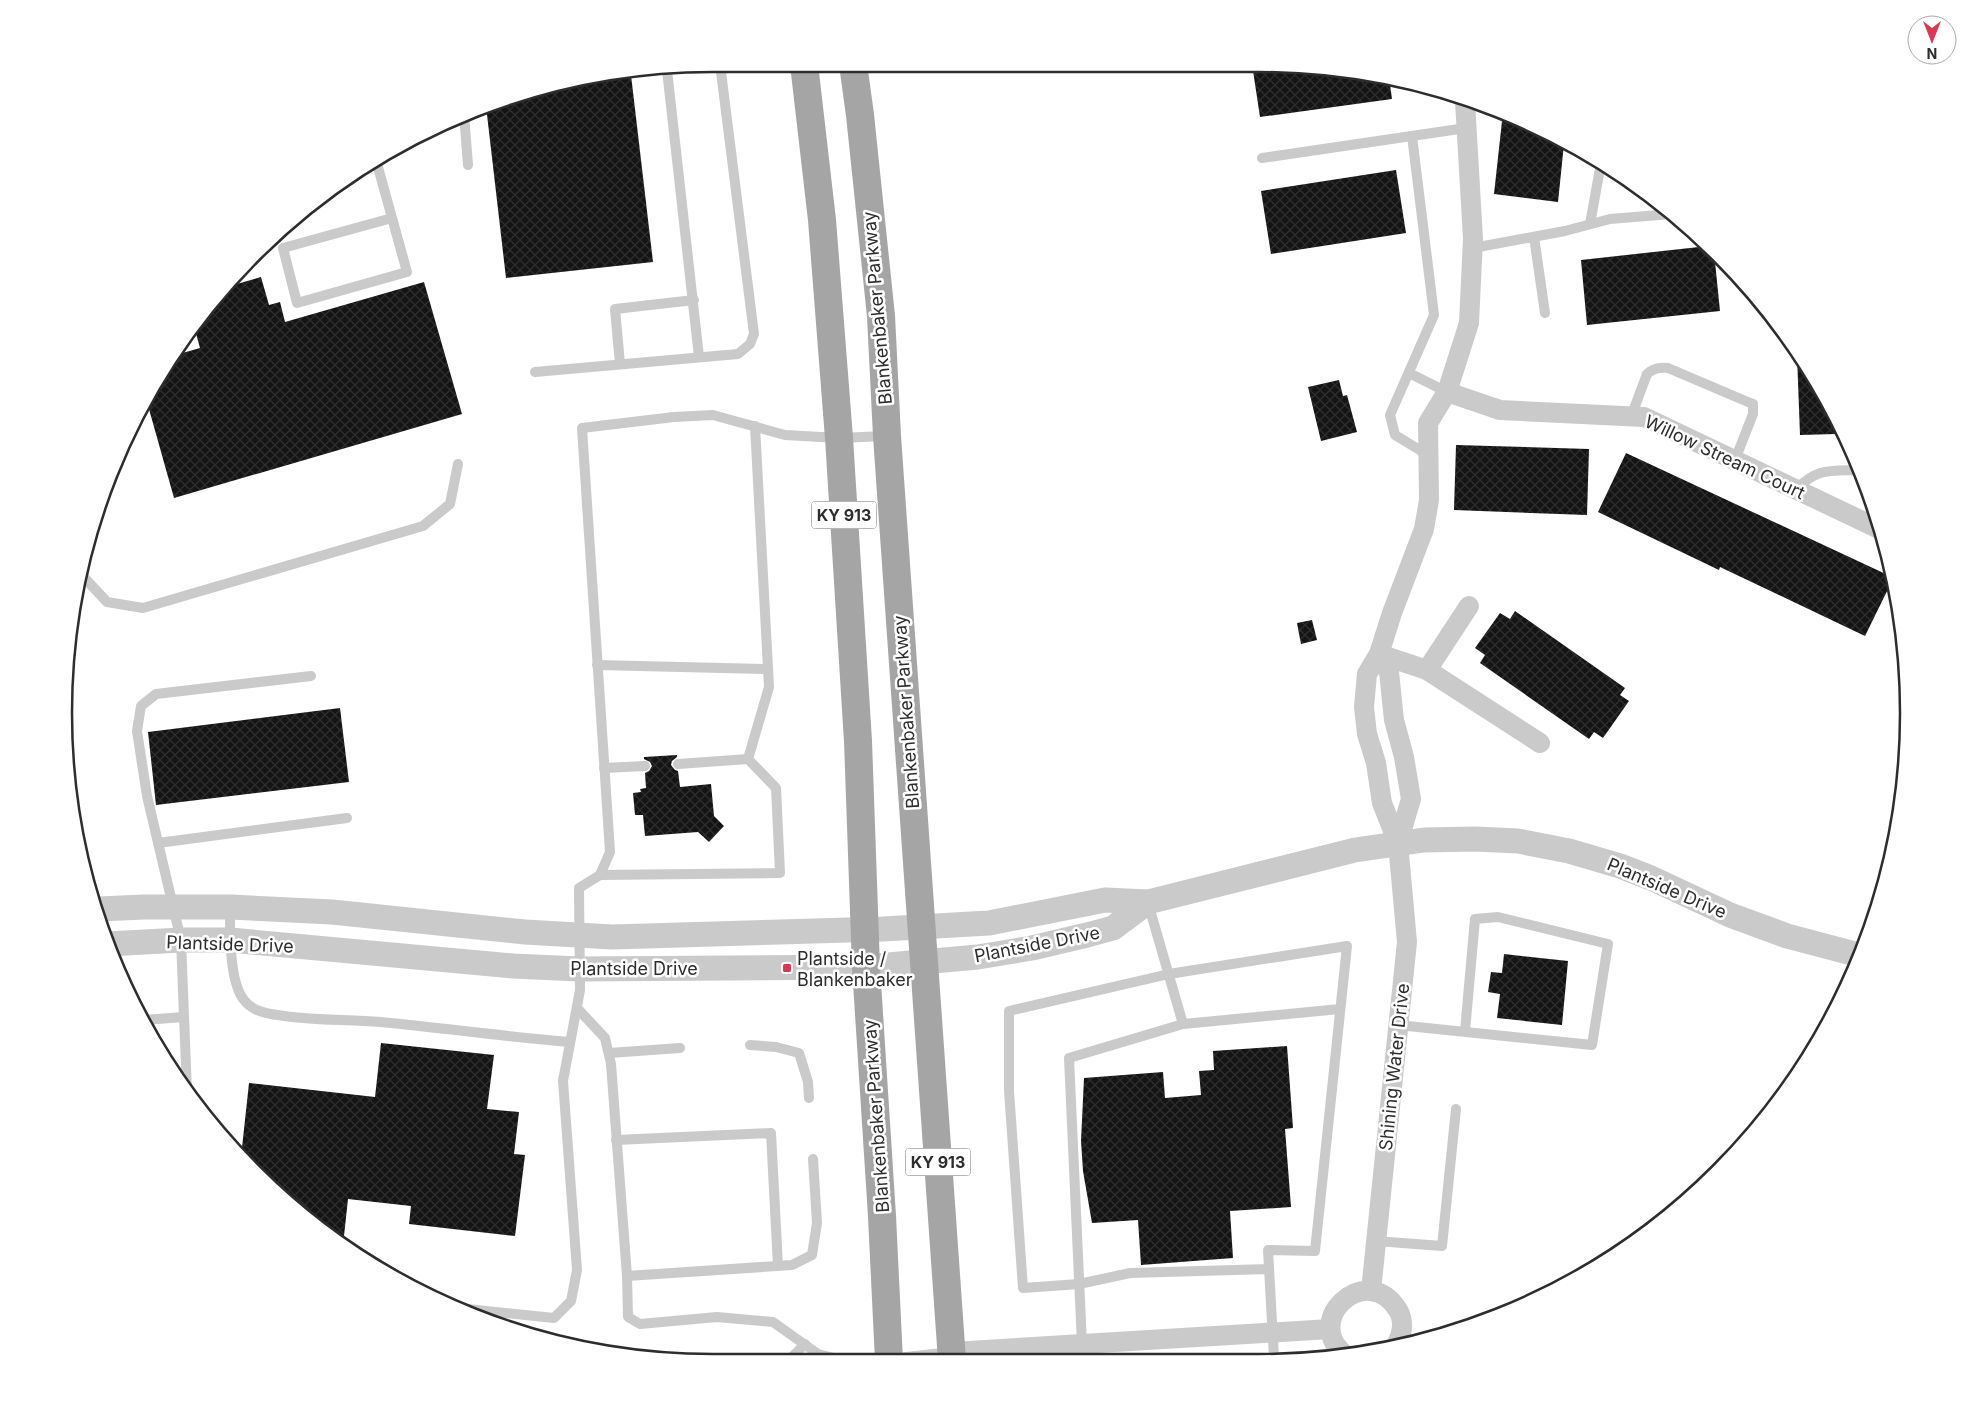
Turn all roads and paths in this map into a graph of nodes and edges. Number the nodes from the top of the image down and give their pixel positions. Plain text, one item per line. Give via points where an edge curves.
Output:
1 (721, 72) edge
2 (805, 72) edge
3 (854, 72) edge
4 (668, 74) edge
5 (1465, 107) edge
6 (465, 123) edge
7 (1466, 128) junction
8 (1412, 136) junction
9 (1262, 158) dead end
10 (468, 165) dead end
11 (378, 168) edge
12 (1600, 171) edge
13 (1656, 211) edge
14 (392, 218) junction
15 (1590, 224) junction
16 (1534, 237) junction
17 (1473, 248) junction
18 (694, 300) junction
19 (1544, 313) dead end
20 (700, 356) junction
21 (620, 364) junction
22 (535, 372) dead end
23 (1409, 373) junction
24 (1447, 392) junction
25 (1631, 416) junction
26 (755, 426) junction
27 (887, 436) junction
28 (839, 438) junction
29 (1428, 456) junction
30 (1735, 460) junction
31 (458, 464) dead end
32 (1852, 470) edge
33 (1796, 489) junction
34 (1871, 525) edge
35 (87, 580) edge
36 (1469, 606) dead end
37 (1379, 654) junction
38 (597, 665) junction
39 (768, 669) junction
40 (1428, 670) junction
41 (311, 676) dead end
42 (1540, 743) dead end
43 (748, 759) junction
44 (678, 764) dead end
45 (644, 766) dead end
46 (604, 768) junction
47 (347, 818) dead end
48 (158, 843) junction
49 (1398, 843) junction
50 (600, 874) junction
51 (1148, 902) junction
52 (173, 907) junction
53 (230, 907) junction
54 (103, 909) edge
55 (404, 920) junction
56 (922, 927) junction
57 (865, 930) junction
58 (579, 935) junction
59 (181, 940) junction
60 (230, 940) junction
61 (115, 944) edge
62 (1853, 953) edge
63 (400, 955) junction
64 (924, 963) junction
65 (866, 967) junction
66 (579, 969) junction
67 (1169, 974) junction
68 (576, 1008) junction
69 (1340, 1010) junction
70 (184, 1017) junction
71 (151, 1020) edge
72 (1183, 1024) junction
73 (1398, 1025) junction
74 (1465, 1031) junction
75 (570, 1042) junction
76 (750, 1045) dead end
77 (680, 1048) dead end
78 (609, 1053) junction
79 (186, 1078) edge
80 (809, 1098) dead end
81 (1456, 1109) dead end
82 (616, 1140) junction
83 (813, 1159) dead end
84 (1376, 1241) junction
85 (778, 1266) junction
86 (1269, 1269) junction
87 (627, 1276) junction
88 (1079, 1284) junction
89 (1371, 1291) junction
90 (480, 1310) edge
91 (1330, 1329) junction
92 (1272, 1332) junction
93 (1399, 1339) edge
94 (805, 1344) junction
95 (1089, 1349) edge
96 (1339, 1349) edge
97 (795, 1354) edge
98 (818, 1354) edge
99 (889, 1354) edge
100 (952, 1354) edge
101 (991, 1354) edge
102 (1274, 1354) edge

1 - 20 lane via 754,334 750,344 738,354
2 - 28 main road, Blankenbaker Parkway / KY 913 via 822,220
3 - 27 main road, Blankenbaker Parkway / KY 913 via 881,316
4 - 18 lane
5 - 7 street, Shining Water Drive
6 - 10 lane
7 - 8 lane
7 - 17 street, Shining Water Drive
8 - 9 lane
8 - 23 lane via 1434,315
11 - 14 lane
12 - 15 lane
13 - 15 lane
14 - 14 lane via 407,272 297,304 283,248
15 - 16 lane
16 - 17 lane
16 - 19 lane
17 - 24 street, Shining Water Drive via 1469,322
18 - 20 lane
18 - 21 lane via 615,309
20 - 21 lane
21 - 22 lane
23 - 24 lane
23 - 29 lane via 1390,415 1393,429 1395,435
24 - 25 street, Willow Stream Court via 1500,410
24 - 29 street, Shining Water Drive via 1428,423
25 - 30 street, Willow Stream Court via 1644,417
25 - 30 lane via 1646,374 1651,370 1668,368 1753,404 1753,414
26 - 28 lane via 785,435
26 - 38 lane via 713,415 582,428
26 - 39 lane
27 - 28 lane
27 - 56 main road, Blankenbaker Parkway / KY 913
28 - 57 main road, Blankenbaker Parkway / KY 913 via 858,741
29 - 37 street, Shining Water Drive via 1430,500 1424,529
30 - 33 street, Willow Stream Court
31 - 35 lane via 450,504 423,526 143,608 106,602
32 - 33 lane via 1816,473
33 - 34 street, Willow Stream Court
36 - 40 street
37 - 40 street
37 - 49 street, Shining Water Drive via 1388,672 1394,720 1411,799
37 - 49 street, Shining Water Drive via 1367,674 1364,707 1382,803
38 - 39 lane
38 - 46 lane
39 - 43 lane via 769,687
40 - 42 street
41 - 48 lane via 156,694 141,706 136,731
43 - 44 lane
43 - 50 lane via 776,788 780,873
45 - 46 lane
46 - 50 lane via 610,852
47 - 48 lane
48 - 52 lane
49 - 51 street, Plantside Drive via 1355,850
49 - 62 street, Plantside Drive via 1518,840 1569,851 1651,878 1787,936
49 - 73 street, Shining Water Drive via 1407,942
50 - 58 lane via 579,888
51 - 56 street, Plantside Drive via 1105,900 990,923
51 - 64 street, Plantside Drive via 1113,928 1086,936 1032,948
51 - 67 lane
52 - 53 street, Plantside Drive
52 - 54 street, Plantside Drive
52 - 59 lane
53 - 55 street, Plantside Drive via 332,912
53 - 60 lane
55 - 58 street, Plantside Drive
55 - 63 street
56 - 57 street, Plantside Drive
56 - 64 main road, Blankenbaker Parkway / KY 913
57 - 58 street, Plantside Drive via 621,937
57 - 65 main road, Blankenbaker Parkway / KY 913
58 - 66 lane
59 - 60 street, Plantside Drive
59 - 61 street, Plantside Drive
59 - 70 lane
60 - 63 street, Plantside Drive
60 - 75 lane via 236,983 244,1000 254,1010
63 - 66 street, Plantside Drive
64 - 65 street, Plantside Drive
64 - 100 main road, Blankenbaker Parkway / KY 913
65 - 66 street, Plantside Drive
65 - 99 main road, Blankenbaker Parkway / KY 913
66 - 68 lane via 580,990
67 - 69 lane via 1347,946
67 - 72 lane
67 - 88 lane via 1009,1011 1009,1091 1023,1288
68 - 75 lane
68 - 78 lane via 605,1038
69 - 72 lane
69 - 86 lane via 1315,1251 1268,1250
70 - 71 lane
70 - 79 lane
72 - 88 lane via 1069,1058
73 - 74 lane
73 - 84 street, Shining Water Drive
74 - 74 lane via 1592,1045 1608,944 1498,917 1474,919
75 - 90 lane via 563,1081 576,1270 571,1301 554,1318
76 - 80 lane via 799,1052
77 - 78 lane
78 - 82 lane
81 - 84 lane via 1442,1246
82 - 85 lane via 771,1133
82 - 87 lane
83 - 85 lane via 817,1223 812,1256
84 - 89 street, Shining Water Drive
85 - 87 lane
86 - 88 lane via 1130,1273
86 - 92 lane
87 - 94 lane via 628,1317 640,1324 717,1317 773,1322
88 - 95 lane
89 - 91 street via 1354,1293 1346,1298 1334,1311
89 - 93 street via 1383,1295 1399,1313 1402,1325
91 - 92 street
91 - 96 street
92 - 95 street
92 - 102 lane
94 - 97 lane
94 - 98 lane
95 - 101 street

